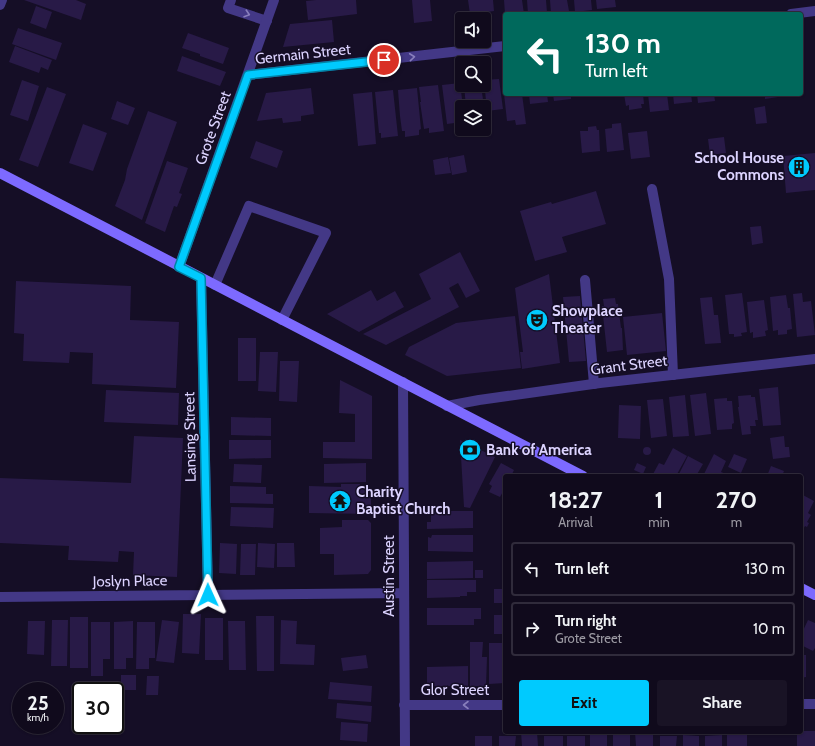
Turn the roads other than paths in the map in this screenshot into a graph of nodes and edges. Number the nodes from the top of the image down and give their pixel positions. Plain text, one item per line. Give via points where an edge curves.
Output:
1 (2, 0) edge
2 (274, 0) edge
3 (229, 4) edge
4 (0, 5) edge
5 (815, 11) edge
6 (803, 13) edge
7 (267, 21) junction
8 (503, 46) edge
9 (248, 75) junction
10 (0, 173) edge
11 (652, 189) dead end
12 (179, 267) junction
13 (201, 278) junction
14 (584, 280) dead end
15 (215, 285) junction
16 (282, 320) junction
17 (815, 359) edge
18 (673, 375) junction
19 (403, 382) junction
20 (594, 384) junction
21 (447, 406) junction
22 (579, 474) edge
23 (803, 589) edge
24 (404, 593) junction
25 (208, 595) junction
26 (815, 595) edge
27 (0, 597) edge
28 (803, 704) edge
29 (815, 704) edge
30 (503, 705) edge
31 (404, 706) junction
32 (405, 746) edge

1 - 4 street
2 - 7 street, Grote Street
3 -> 7 street
5 - 6 street
7 - 9 street, Grote Street
9 -> 8 street, Germain Street
9 - 12 street, Grote Street
10 - 12 main road
11 - 18 street via 669,279
12 - 13 main road
13 - 15 main road
13 - 25 street, Lansing Street
14 - 20 street
15 - 16 main road
15 - 16 street via 249,206 326,233
16 - 19 main road
17 - 18 street, Grant Street
18 - 20 street, Grant Street
19 - 21 main road
19 - 24 street, Austin Street
20 - 21 street, Grant Street
21 - 22 main road
23 - 26 main road
24 - 25 street, Joslyn Place
24 - 31 street, Austin Street
25 - 27 street, Joslyn Place
28 - 29 street
30 -> 31 street, Glor Street
31 - 32 street, Austin Street

